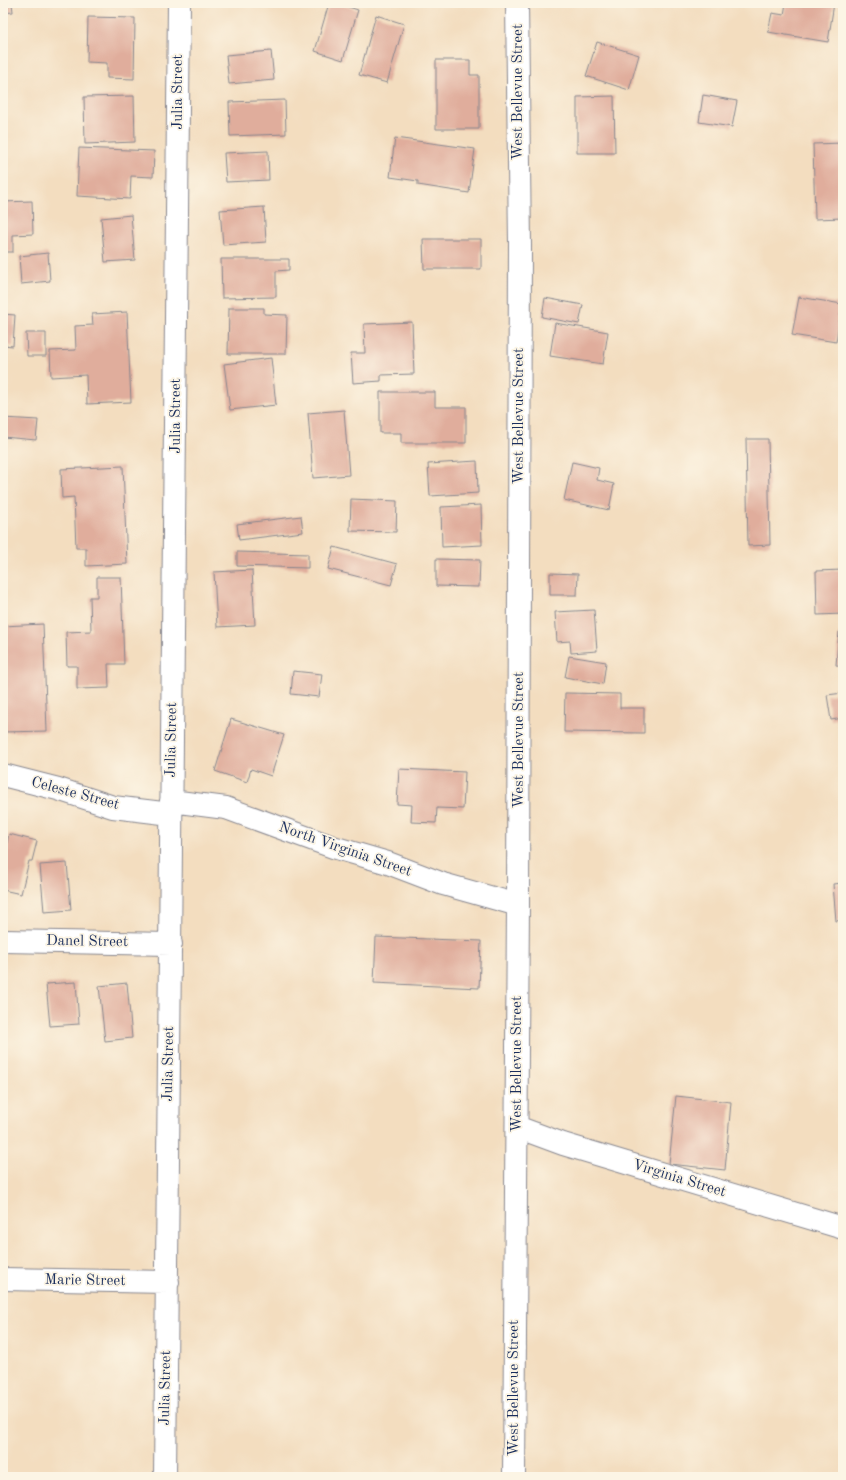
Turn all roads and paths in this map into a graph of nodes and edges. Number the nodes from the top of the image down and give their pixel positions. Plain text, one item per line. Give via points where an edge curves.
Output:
1 (179, 3) edge
2 (517, 3) edge
3 (3, 775) edge
4 (171, 807) junction
5 (518, 905) junction
6 (3, 941) edge
7 (171, 944) junction
8 (516, 1127) junction
9 (843, 1228) edge
10 (3, 1280) edge
11 (168, 1282) junction
12 (165, 1477) edge
13 (514, 1477) edge

1 - 4 street, Julia Street
2 - 5 street, West Bellevue Street via 520,246
3 - 4 street, Celeste Street via 113,807
4 - 5 street, North Virginia Street via 226,808 443,884
4 - 7 street, Julia Street
5 - 8 street, West Bellevue Street
6 - 7 street, Danel Street
7 - 11 street, Julia Street via 167,1168
8 - 9 street, Virginia Street via 563,1144
8 - 13 street, West Bellevue Street
10 - 11 street, Marie Street
11 - 12 street, Julia Street

